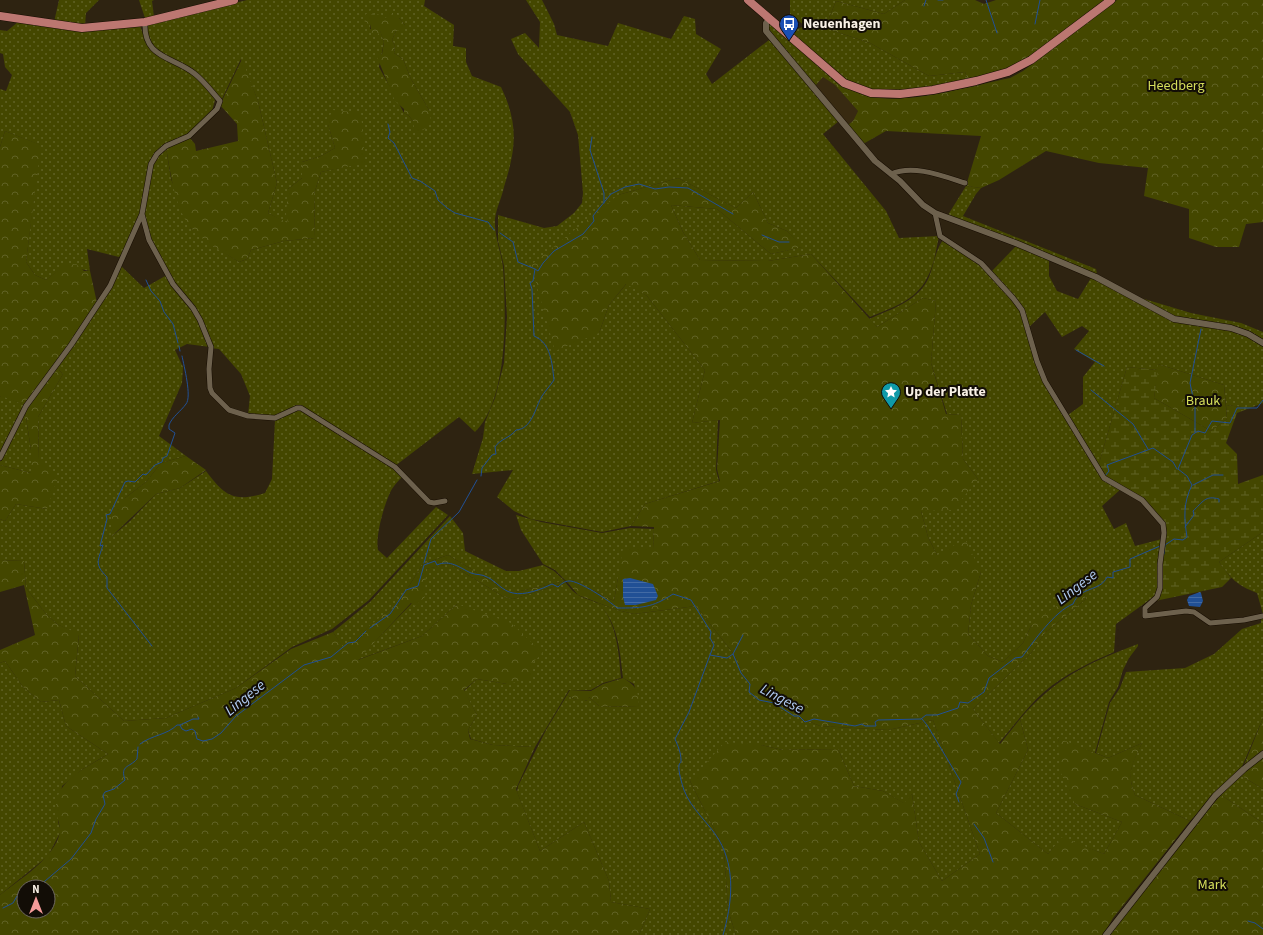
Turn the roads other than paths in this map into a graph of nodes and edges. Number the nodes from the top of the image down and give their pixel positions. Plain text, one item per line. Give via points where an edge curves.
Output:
1 (234, 0) edge
2 (748, 0) edge
3 (1111, 0) edge
4 (0, 16) edge
5 (770, 18) junction
6 (145, 22) junction
7 (891, 174) junction
8 (965, 183) dead end
9 (935, 213) junction
10 (142, 214) junction
11 (1263, 343) edge
12 (0, 458) edge
13 (445, 501) dead end
14 (1263, 616) edge
15 (1263, 754) edge
16 (1106, 935) edge

1 - 6 main road
2 - 5 main road
3 - 5 main road via 1031,60 1008,72 976,82 900,94 871,93 844,83
4 - 6 main road via 78,28
5 - 7 street via 766,23 766,31 874,161
6 - 10 street via 145,38 149,46 195,74 220,101 216,109 189,136 166,146 157,154 151,164
7 - 8 street via 898,171 914,171
7 - 9 street
9 - 11 street via 1096,277 1174,319 1232,328
9 - 14 street via 940,236 981,263 1003,285 1022,310 1045,381 1104,478 1142,500 1163,524 1160,588 1157,597 1145,608 1145,616 1186,611 1194,612 1210,622
10 - 12 street via 110,286 26,406
10 - 13 street via 149,240 173,284 200,320 211,347 210,390 229,410 248,416 275,418 301,408 395,467 429,502
15 - 16 street via 1215,796

